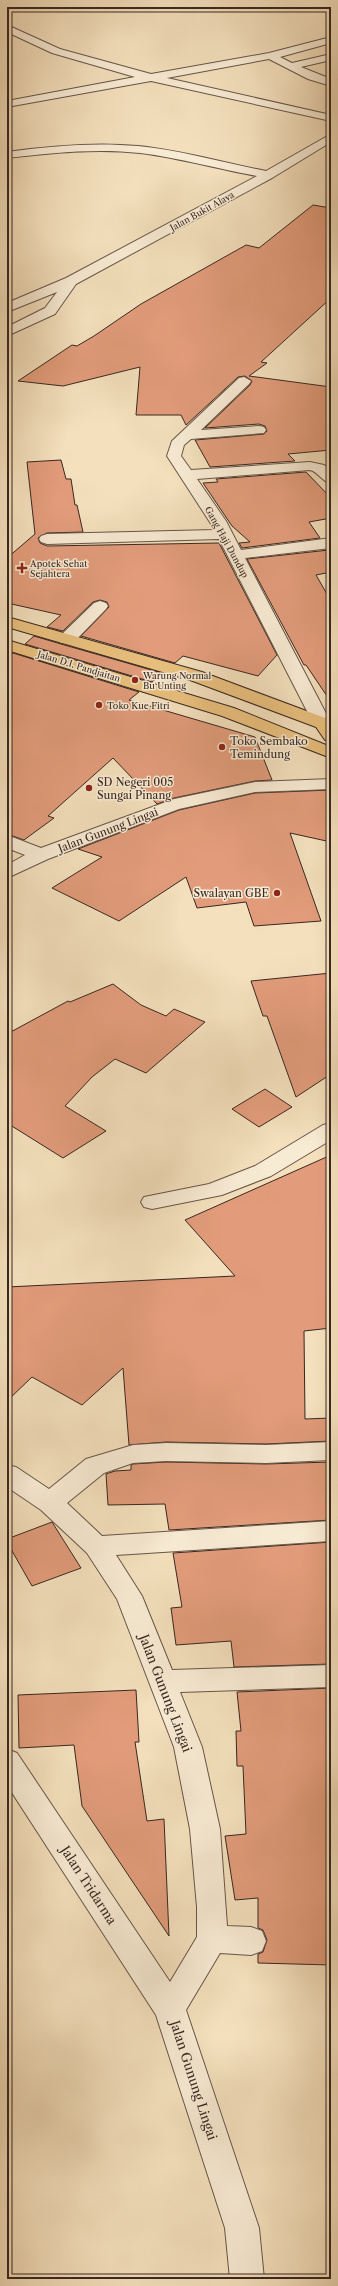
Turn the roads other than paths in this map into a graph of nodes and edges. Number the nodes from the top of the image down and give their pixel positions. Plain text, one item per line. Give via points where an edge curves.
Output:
1 (7, 28) edge
2 (331, 40) edge
3 (270, 56) junction
4 (331, 56) edge
5 (293, 66) junction
6 (174, 74) junction
7 (151, 78) junction
8 (163, 80) junction
9 (331, 83) edge
10 (7, 95) edge
11 (12, 103) edge
12 (7, 111) edge
13 (331, 118) edge
14 (331, 137) edge
15 (7, 155) edge
16 (268, 175) junction
17 (71, 281) junction
18 (7, 308) edge
19 (7, 332) edge
20 (244, 381) dead end
21 (260, 430) dead end
22 (188, 435) junction
23 (187, 475) junction
24 (331, 479) edge
25 (224, 534) junction
26 (47, 539) dead end
27 (331, 543) edge
28 (235, 555) junction
29 (100, 606) dead end
30 (7, 622) edge
31 (67, 639) junction
32 (7, 645) edge
33 (327, 730) edge
34 (331, 753) edge
35 (331, 784) edge
36 (7, 841) edge
37 (41, 855) junction
38 (7, 872) edge
39 (331, 1130) edge
40 (152, 1202) dead end
41 (331, 1451) edge
42 (7, 1474) edge
43 (50, 1503) junction
44 (331, 1531) edge
45 (96, 1546) junction
46 (331, 1676) edge
47 (163, 1681) junction
48 (7, 1761) edge
49 (212, 1939) junction
50 (251, 1941) dead end
51 (170, 2009) junction
52 (247, 2279) edge

1 - 7 street via 56,51
2 - 3 street
3 - 5 street
3 - 6 street
4 - 5 street
5 - 9 street via 312,77
6 - 7 street
6 - 8 street
7 - 8 street
7 - 11 street
8 - 12 street
8 - 13 street
10 - 11 street
14 - 16 street, Jalan Bukit Alaya
15 - 16 street via 62,148 116,148 158,152
16 - 17 street, Jalan Bukit Alaya
17 - 18 street, Jalan Bukit Alaya
17 - 19 street, Jalan Bukit Alaya via 50,311
20 - 22 street, Gang Haji Dundup
21 - 22 street
22 - 23 street, Gang Haji Dundup via 178,444 174,456
23 - 24 street via 310,466 319,468
23 - 25 street, Gang Haji Dundup
25 - 26 street
25 - 28 street, Gang Haji Dundup
27 - 28 street
28 - 33 street, Gang Haji Dundup
29 - 31 street
30 - 31 highway, Jalan D.I. Pandjaitan
31 - 33 highway, Jalan D.I. Pandjaitan via 196,676
32 - 34 highway, Jalan D.I. Pandjaitan via 228,712
35 - 37 street, Jalan Gunung Lingai via 255,787 197,799 174,805
36 - 37 street
37 - 38 street, Jalan Gunung Lingai
39 - 40 street via 263,1170 214,1190
41 - 43 street via 266,1454 133,1454 95,1466
42 - 43 street, Jalan Gunung Lingai
43 - 45 street, Jalan Gunung Lingai
44 - 45 street
45 - 47 street, Jalan Gunung Lingai via 129,1596
46 - 47 street
47 - 49 street, Jalan Gunung Lingai via 188,1747 205,1830 212,1907
48 - 51 street, Jalan Tridarma
49 - 50 street
49 - 51 street, Jalan Gunung Lingai
51 - 52 street, Jalan Gunung Lingai via 242,2228

